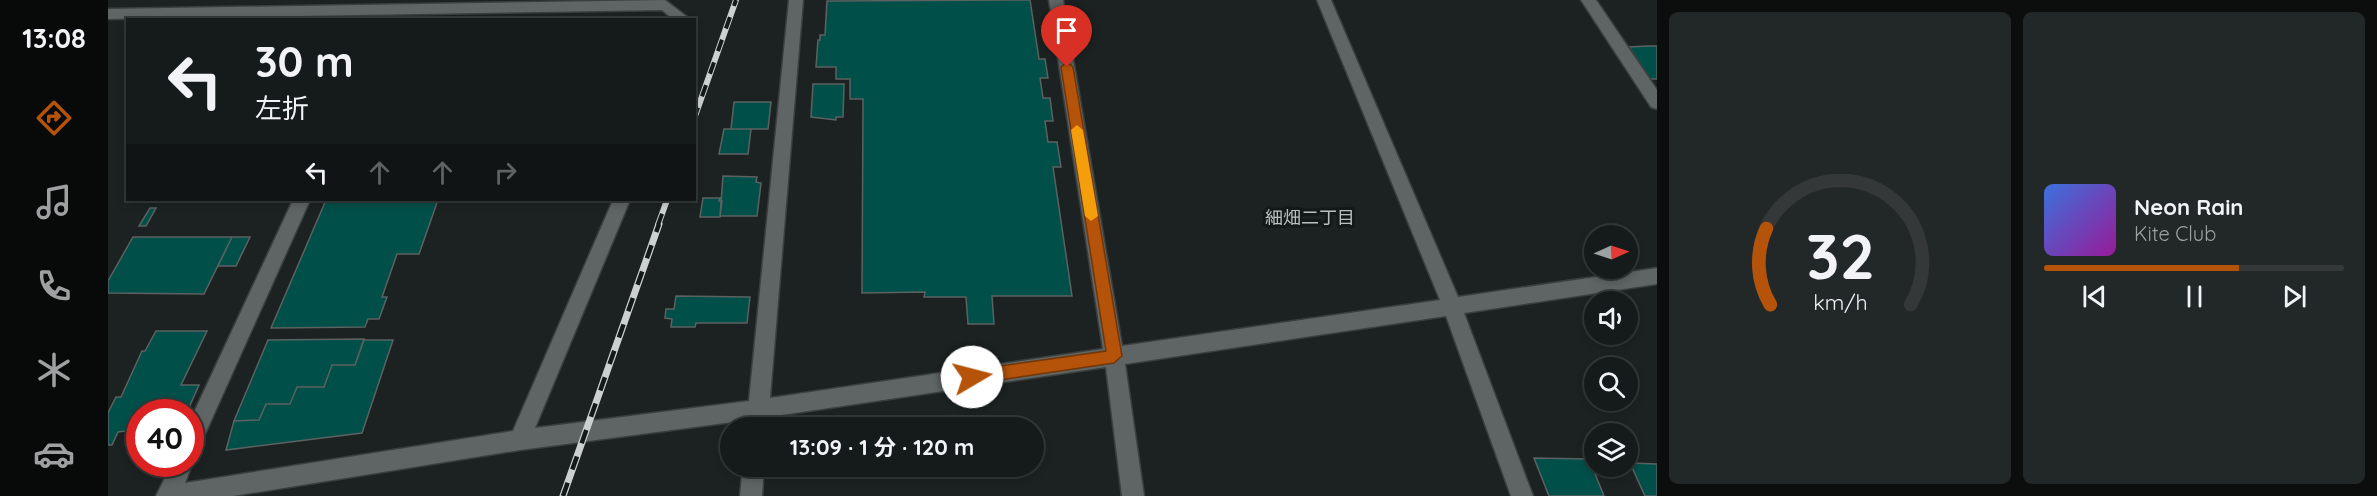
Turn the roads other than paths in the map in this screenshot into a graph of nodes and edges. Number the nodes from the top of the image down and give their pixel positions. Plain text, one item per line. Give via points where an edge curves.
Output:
1 (122, 0) edge
2 (796, 0) edge
3 (1056, 0) edge
4 (1324, 0) edge
5 (1588, 0) edge
6 (665, 3) edge
7 (460, 4) edge
8 (258, 6) edge
9 (386, 10) edge
10 (109, 16) edge
11 (682, 18) edge
12 (1657, 103) edge
13 (301, 201) edge
14 (621, 201) edge
15 (1657, 276) edge
16 (1452, 306) junction
17 (1114, 356) junction
18 (204, 414) edge
19 (758, 417) edge
20 (764, 417) edge
21 (720, 422) edge
22 (520, 440) junction
23 (176, 477) edge
24 (753, 477) edge
25 (168, 496) edge
26 (751, 496) edge
27 (1133, 496) edge
28 (1522, 496) edge

1 - 10 street
2 - 19 street
3 - 17 street
4 - 16 street
5 - 12 street
6 - 7 street
6 - 11 street
7 - 9 street
8 - 9 street
8 - 10 street
13 - 18 street
14 - 22 street
15 - 16 street
16 - 17 street
16 - 28 street
17 - 20 street
17 - 27 street
21 - 22 street
22 - 25 street
23 - 25 street
24 - 26 street

